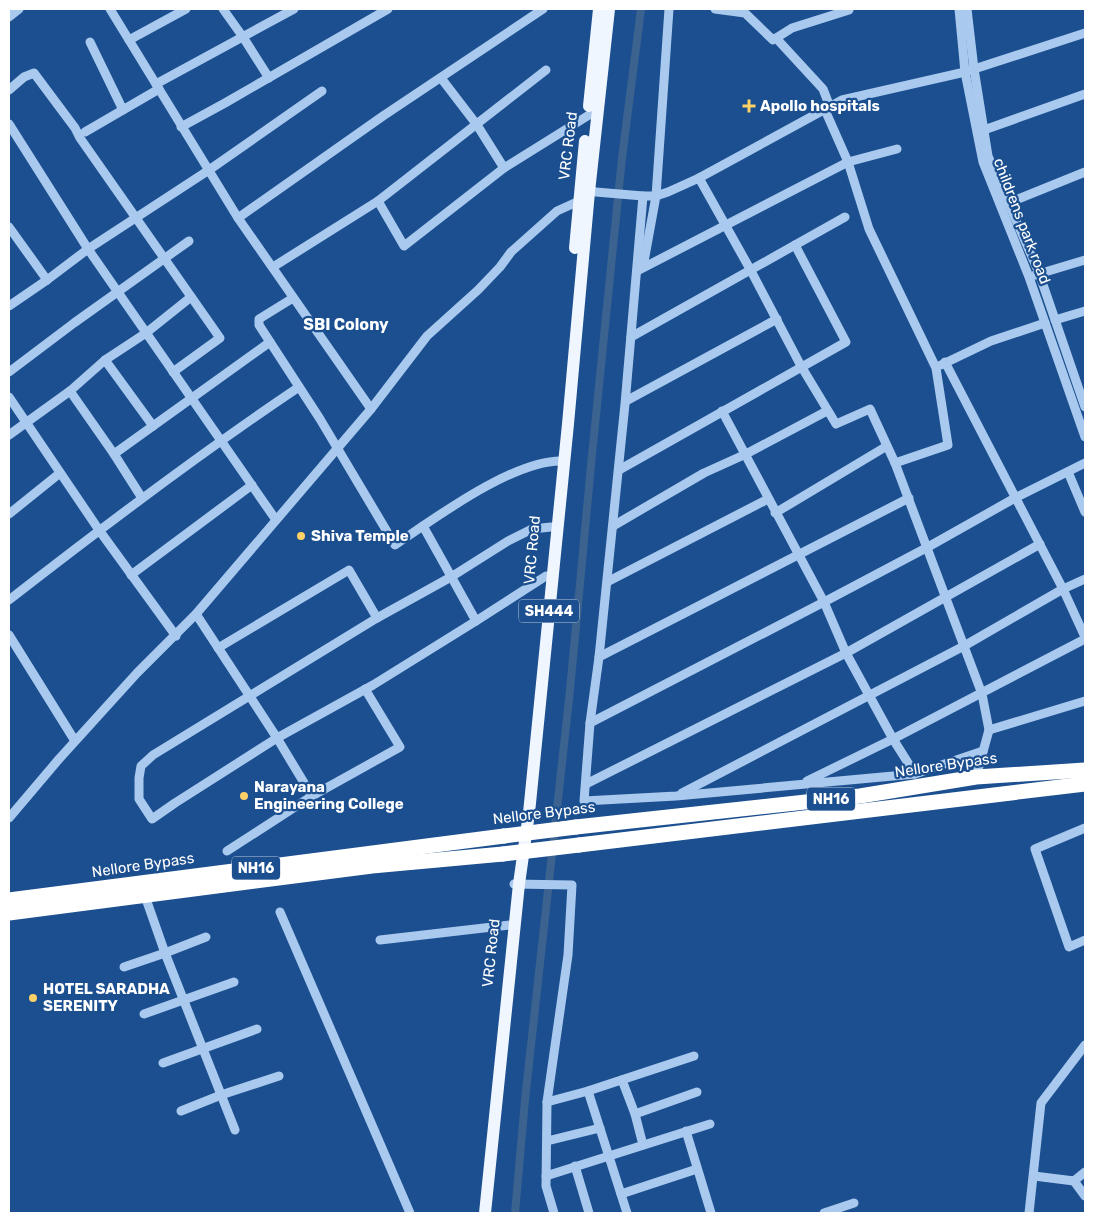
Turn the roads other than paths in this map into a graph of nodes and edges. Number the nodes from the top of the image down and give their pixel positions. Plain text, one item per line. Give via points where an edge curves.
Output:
1 (19, 9) edge
2 (110, 9) edge
3 (186, 9) edge
4 (223, 9) edge
5 (294, 9) edge
6 (388, 9) edge
7 (542, 9) edge
8 (599, 9) edge
9 (609, 9) edge
10 (669, 9) edge
11 (715, 9) edge
12 (848, 9) edge
13 (959, 9) edge
14 (967, 9) edge
15 (9, 17) edge
16 (1085, 33) edge
17 (243, 36) junction
18 (776, 38) junction
19 (129, 40) junction
20 (90, 42) dead end
21 (546, 70) dead end
22 (970, 70) junction
23 (269, 78) junction
24 (441, 78) junction
25 (158, 87) junction
26 (9, 90) edge
27 (322, 91) dead end
28 (1085, 94) edge
29 (827, 108) junction
30 (123, 110) junction
31 (588, 115) junction
32 (9, 124) edge
33 (477, 125) junction
34 (181, 127) junction
35 (984, 130) junction
36 (85, 132) dead end
37 (897, 149) dead end
38 (848, 162) junction
39 (504, 168) junction
40 (209, 170) junction
41 (1085, 172) edge
42 (699, 178) junction
43 (582, 195) junction
44 (639, 196) junction
45 (656, 196) junction
46 (378, 201) junction
47 (1008, 203) junction
48 (846, 217) dead end
49 (135, 218) junction
50 (238, 218) junction
51 (726, 225) junction
52 (9, 227) edge
53 (188, 242) dead end
54 (795, 245) junction
55 (88, 249) junction
56 (164, 260) junction
57 (1085, 260) edge
58 (273, 267) junction
59 (640, 269) junction
60 (750, 269) junction
61 (1039, 273) junction
62 (1029, 277) junction
63 (47, 280) junction
64 (118, 292) junction
65 (191, 297) junction
66 (293, 298) junction
67 (9, 306) edge
68 (1085, 311) edge
69 (776, 319) junction
70 (1055, 320) junction
71 (1045, 323) junction
72 (146, 333) junction
73 (631, 337) junction
74 (270, 342) junction
75 (105, 360) junction
76 (945, 362) junction
77 (801, 366) junction
78 (936, 368) junction
79 (9, 372) edge
80 (173, 372) junction
81 (299, 386) junction
82 (70, 391) junction
83 (1083, 393) edge
84 (9, 396) edge
85 (191, 398) junction
86 (626, 401) junction
87 (1085, 407) edge
88 (371, 408) junction
89 (827, 411) junction
90 (722, 412) junction
91 (26, 422) junction
92 (152, 426) junction
93 (9, 435) edge
94 (1085, 437) edge
95 (220, 440) junction
96 (887, 446) junction
97 (337, 448) junction
98 (114, 454) junction
99 (746, 454) junction
100 (560, 460) junction
101 (895, 463) junction
102 (1085, 463) edge
103 (618, 470) junction
104 (1068, 472) junction
105 (60, 473) junction
106 (252, 485) junction
107 (142, 498) junction
108 (909, 498) junction
109 (1015, 498) junction
110 (768, 499) junction
111 (1085, 512) edge
112 (775, 513) junction
113 (9, 514) edge
114 (276, 520) junction
115 (423, 526) junction
116 (613, 526) junction
117 (551, 527) junction
118 (99, 530) junction
119 (1040, 544) junction
120 (928, 547) junction
121 (798, 556) junction
122 (131, 575) junction
123 (546, 576) junction
124 (451, 577) junction
125 (1085, 579) edge
126 (607, 582) junction
127 (1063, 589) junction
128 (946, 596) junction
129 (9, 600) edge
130 (824, 602) junction
131 (196, 614) junction
132 (377, 618) junction
133 (476, 621) junction
134 (9, 635) edge
135 (176, 636) junction
136 (1085, 638) edge
137 (964, 646) junction
138 (218, 648) junction
139 (846, 652) junction
140 (599, 657) junction
141 (365, 689) junction
142 (982, 694) junction
143 (870, 695) junction
144 (249, 697) junction
145 (1085, 701) edge
146 (590, 723) junction
147 (989, 730) junction
148 (277, 738) junction
149 (893, 740) junction
150 (75, 741) junction
151 (983, 751) junction
152 (1085, 770) edge
153 (915, 774) junction
154 (976, 777) junction
155 (586, 784) junction
156 (801, 784) junction
157 (1085, 784) edge
158 (312, 796) junction
159 (676, 796) junction
160 (9, 818) edge
161 (1085, 828) edge
162 (227, 851) dead end
163 (516, 884) junction
164 (146, 896) junction
165 (9, 900) edge
166 (280, 912) dead end
167 (9, 913) edge
168 (510, 924) junction
169 (206, 937) dead end
170 (380, 940) dead end
171 (1085, 940) edge
172 (165, 953) junction
173 (124, 967) dead end
174 (234, 982) dead end
175 (184, 1000) junction
176 (144, 1014) dead end
177 (257, 1029) dead end
178 (1085, 1045) edge
179 (203, 1048) junction
180 (694, 1056) dead end
181 (163, 1063) dead end
182 (279, 1076) dead end
183 (622, 1080) junction
184 (588, 1091) junction
185 (697, 1092) dead end
186 (221, 1094) junction
187 (547, 1102) junction
188 (181, 1112) dead end
189 (635, 1114) junction
190 (710, 1124) dead end
191 (600, 1128) junction
192 (235, 1130) dead end
193 (686, 1132) junction
194 (547, 1140) junction
195 (643, 1145) junction
196 (609, 1156) junction
197 (575, 1166) junction
198 (698, 1169) junction
199 (1085, 1172) edge
200 (546, 1176) junction
201 (1034, 1176) junction
202 (1074, 1181) junction
203 (621, 1194) junction
204 (1085, 1196) edge
205 (854, 1203) dead end
206 (410, 1213) edge
207 (481, 1213) edge
208 (485, 1213) edge
209 (554, 1213) edge
210 (589, 1213) edge
211 (627, 1213) edge
212 (711, 1213) edge
213 (824, 1213) edge
214 (1029, 1213) edge

1 - 15 street
2 - 19 street
3 - 19 street
4 - 17 street
5 - 17 street
6 - 23 street
7 - 24 street
8 - 31 main road, VRC Road / SH444
9 - 43 main road, SH444
10 - 45 street
11 - 18 street via 745,12 773,40
12 - 18 street via 792,28
13 - 22 street, childrens park road
14 - 22 street, childrens park road
16 - 22 street
17 - 23 street
17 - 25 street
18 - 29 street via 823,89
19 - 25 street
20 - 30 street
21 - 33 street
22 - 29 street via 842,100
22 - 35 street, childrens park road
22 - 62 street, childrens park road via 983,162
23 - 34 street
24 - 33 street
24 - 50 street
25 - 30 street
25 - 34 street
26 - 49 street via 34,73
27 - 40 street
28 - 35 street
29 - 38 street
29 - 42 street
30 - 36 street
31 - 39 street
31 - 43 main road, VRC Road / SH444
32 - 55 street
33 - 39 street
33 - 46 street
34 - 40 street
35 - 47 street, childrens park road via 988,156
37 - 38 street
38 - 51 street
38 - 78 street via 869,229
39 - 46 street via 404,246
40 - 49 street
40 - 50 street
41 - 47 street
42 - 45 street
42 - 51 street
43 - 44 street
43 - 88 street via 557,211 511,252 478,290 426,336
43 - 100 main road, VRC Road / SH444
44 - 45 street
44 - 59 street
45 - 59 street
46 - 58 street
47 - 61 street, childrens park road
48 - 54 street
49 - 55 street
49 - 56 street
50 - 58 street
51 - 59 street
51 - 60 street
52 - 63 street
53 - 56 street
54 - 60 street
54 - 77 street via 846,342
55 - 63 street
55 - 64 street
56 - 64 street
56 - 65 street
57 - 61 street
58 - 66 street
59 - 73 street
60 - 69 street
60 - 73 street
61 - 62 street
61 - 70 street, childrens park road
62 - 71 street, childrens park road
63 - 67 street
64 - 72 street
64 - 79 street
65 - 72 street
65 - 80 street via 220,338
66 - 74 street via 259,319 259,325
66 - 88 street
68 - 70 street
69 - 77 street
69 - 86 street
70 - 83 street, childrens park road
71 - 76 street via 991,340
71 - 94 street, childrens park road
72 - 75 street
72 - 80 street
73 - 86 street
74 - 81 street
74 - 85 street
75 - 82 street
75 - 92 street
76 - 78 street
76 - 109 street
77 - 89 street
77 - 90 street
78 - 101 street via 948,445
80 - 85 street
81 - 95 street
81 - 97 street
82 - 91 street
82 - 98 street
83 - 87 street, childrens park road
84 - 91 street
85 - 92 street
85 - 95 street
86 - 103 street
88 - 97 street
89 - 96 street via 836,424 870,409
89 - 99 street
90 - 99 street
90 - 103 street
91 - 93 street
91 - 105 street
92 - 98 street
95 - 106 street
95 - 107 street
96 - 101 street
96 - 112 street
97 - 114 street
97 - 115 street via 395,545
98 - 107 street
99 - 110 street
99 - 116 street via 704,473
100 - 115 street via 545,461 500,479
100 - 117 main road, VRC Road / SH444
100 - 163 main road, SH444 via 530,813
101 - 108 street
102 - 104 street
103 - 116 street
104 - 109 street
104 - 111 street
105 - 113 street
105 - 118 street
106 - 114 street
106 - 122 street
107 - 118 street
108 - 120 street
108 - 121 street
109 - 119 street
109 - 120 street
110 - 112 street
110 - 126 street
112 - 121 street
114 - 131 street
115 - 124 street
116 - 126 street
117 - 123 main road, VRC Road / SH444
117 - 124 street via 532,529 508,541
118 - 122 street
118 - 129 street
119 - 127 street
119 - 128 street
120 - 128 street
120 - 130 street
121 - 130 street
121 - 140 street
122 - 135 street
123 - 133 street
123 - 163 main road, VRC Road / SH444
124 - 132 street
124 - 133 street
125 - 127 street
126 - 140 street
127 - 136 street
127 - 137 street
128 - 137 street
128 - 139 street
130 - 139 street
130 - 146 street
131 - 135 street
131 - 138 street
132 - 138 street via 349,570
132 - 144 street
133 - 141 street
134 - 150 street
135 - 150 street
136 - 142 street
137 - 142 street
137 - 143 street
138 - 144 street
139 - 143 street
139 - 155 street
140 - 146 street
141 - 148 street
141 - 158 street via 400,747
142 - 147 street
142 - 149 street
143 - 149 street
143 - 159 street
144 - 148 street
144 - 148 street via 153,755 141,766 139,799 152,820
145 - 147 street
146 - 155 street
147 - 151 street
148 - 158 street
149 - 153 street
149 - 156 street
150 - 160 street
151 - 153 street
151 - 154 street
152 - 154 highway, Nellore Bypass / NH16
153 - 156 street
154 - 165 highway, Nellore Bypass / NH16, bridge via 860,796 576,827
155 - 159 street via 584,801
156 - 159 street
157 - 164 highway, Nellore Bypass / NH16, bridge via 503,854 372,866
158 - 162 street
161 - 171 street via 1035,849 1069,947
163 - 168 main road, VRC Road / SH444
163 - 187 street via 572,884 568,955
163 - 208 main road, SH444
164 - 167 highway, Nellore Bypass / NH16
164 - 172 street
166 - 206 street
168 - 170 street
168 - 207 main road, VRC Road / SH444
169 - 172 street
172 - 173 street
172 - 175 street
174 - 175 street
175 - 176 street
175 - 179 street
177 - 179 street
178 - 201 street via 1041,1103
179 - 181 street
179 - 186 street
180 - 183 street
182 - 186 street
183 - 184 street
183 - 189 street
184 - 187 street
184 - 191 street
185 - 189 street
186 - 188 street
186 - 192 street
187 - 194 street
189 - 195 street
190 - 193 street
191 - 194 street
191 - 196 street
193 - 195 street
193 - 198 street
194 - 200 street
195 - 196 street
196 - 197 street
196 - 203 street
197 - 200 street
197 - 210 street
198 - 203 street
198 - 212 street
199 - 202 street
200 - 209 street
201 - 202 street
201 - 214 street
202 - 204 street
203 - 211 street
205 - 213 street

